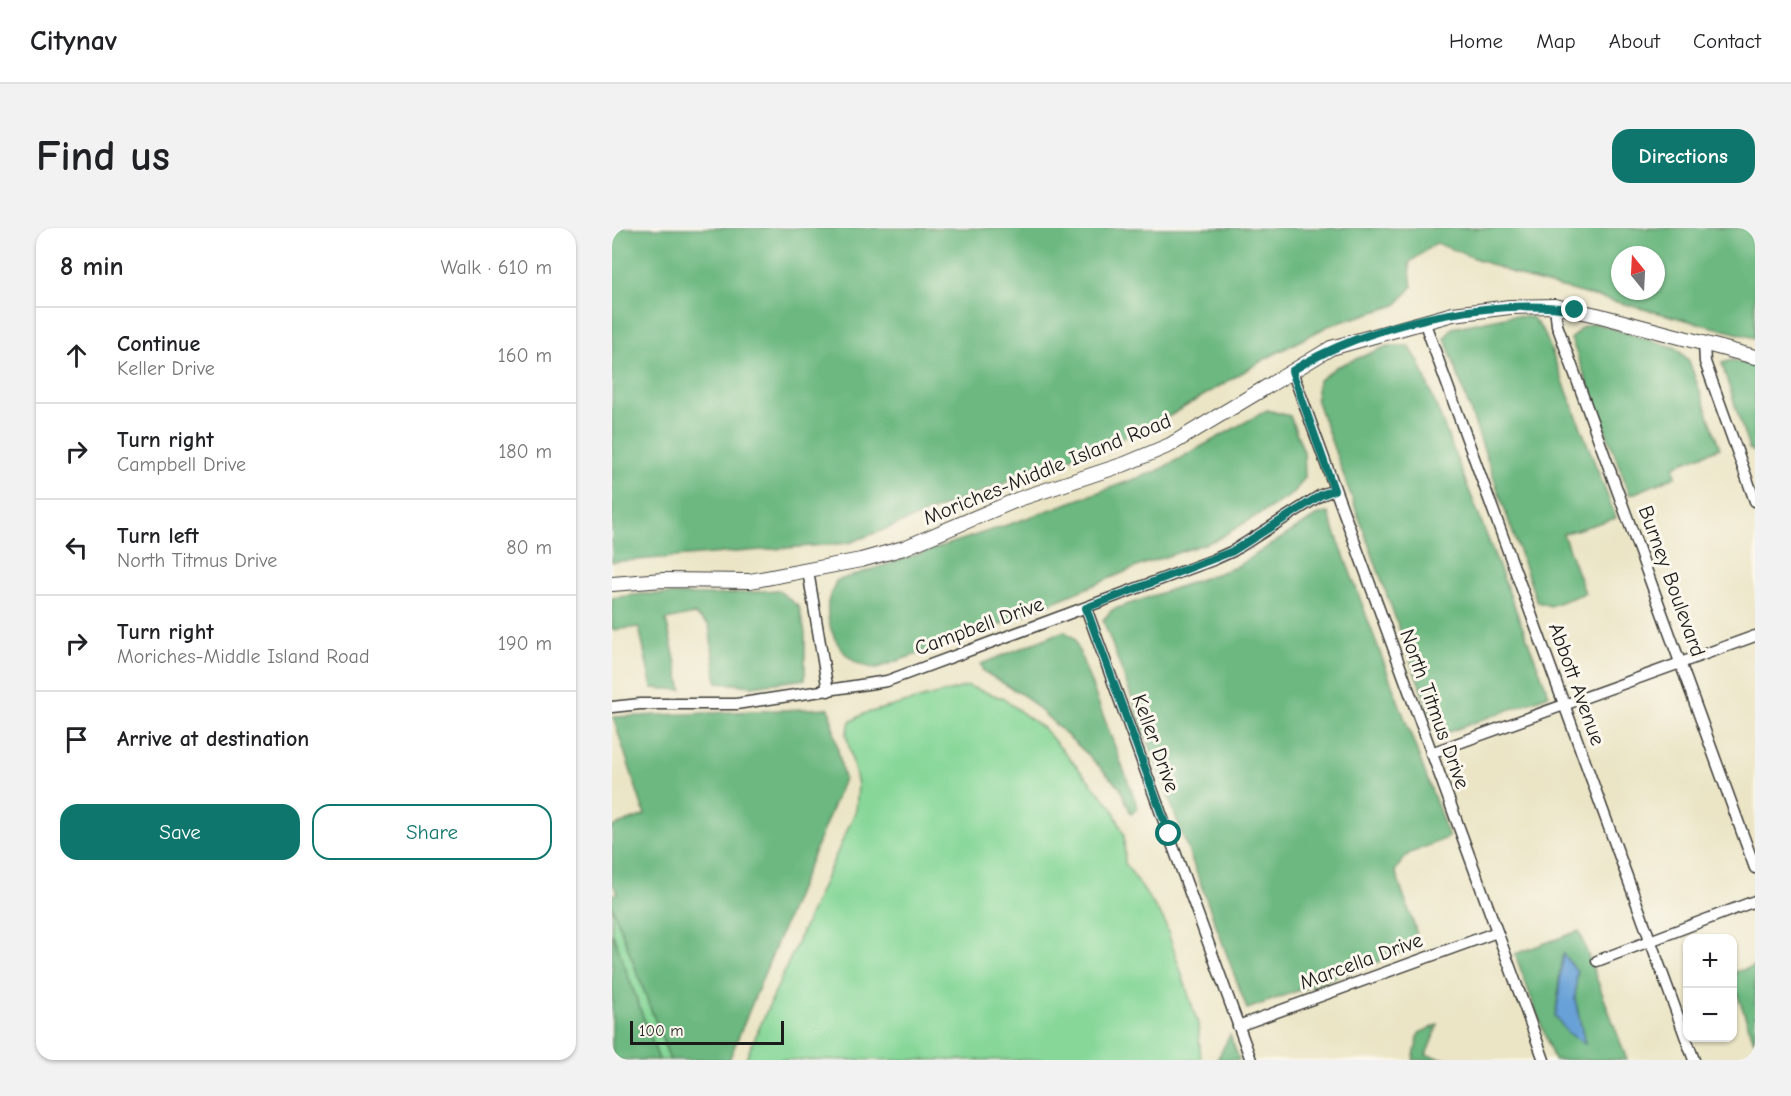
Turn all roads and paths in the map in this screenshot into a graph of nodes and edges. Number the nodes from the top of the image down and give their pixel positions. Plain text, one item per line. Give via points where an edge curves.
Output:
1 (1555, 306) junction
2 (1424, 321) junction
3 (1704, 344) junction
4 (1755, 357) edge
5 (1292, 371) junction
6 (1334, 490) junction
7 (1755, 501) edge
8 (808, 571) junction
9 (612, 584) edge
10 (1086, 608) junction
11 (1755, 636) edge
12 (1682, 664) junction
13 (828, 691) junction
14 (1566, 705) junction
15 (612, 707) edge
16 (1431, 753) junction
17 (1755, 868) edge
18 (1755, 902) edge
19 (1497, 932) junction
20 (1650, 940) junction
21 (1597, 961) dead end
22 (1238, 1026) junction
23 (1251, 1060) edge
24 (1544, 1060) edge
25 (1694, 1060) edge

1 - 2 main road, Moriches-Middle Island Road via 1478,310
1 - 3 main road, Moriches-Middle Island Road
1 - 12 street, Burney Boulevard via 1557,325
2 - 5 main road, Moriches-Middle Island Road via 1331,348
2 - 14 street, Abbott Avenue
3 - 4 main road, Moriches-Middle Island Road
3 - 7 street via 1705,362
5 - 6 street, North Titmus Drive
5 - 8 main road, Moriches-Middle Island Road via 1170,445 1125,464 1019,499 904,548
6 - 10 street, Campbell Drive via 1233,551
6 - 16 street, North Titmus Drive
8 - 9 main road, Moriches-Middle Island Road via 750,581
8 - 13 street
10 - 13 street, Campbell Drive via 887,681
10 - 22 street, Keller Drive
11 - 12 street
12 - 14 street
12 - 17 street, Burney Boulevard
13 - 15 street, Campbell Drive via 736,704
14 - 16 street
14 - 20 street, Abbott Avenue
16 - 19 street, North Titmus Drive
18 - 20 street
19 - 22 street, Marcella Drive
19 - 24 street, North Titmus Drive
20 - 21 street
20 - 25 street, Abbott Avenue
22 - 23 street, Keller Drive

